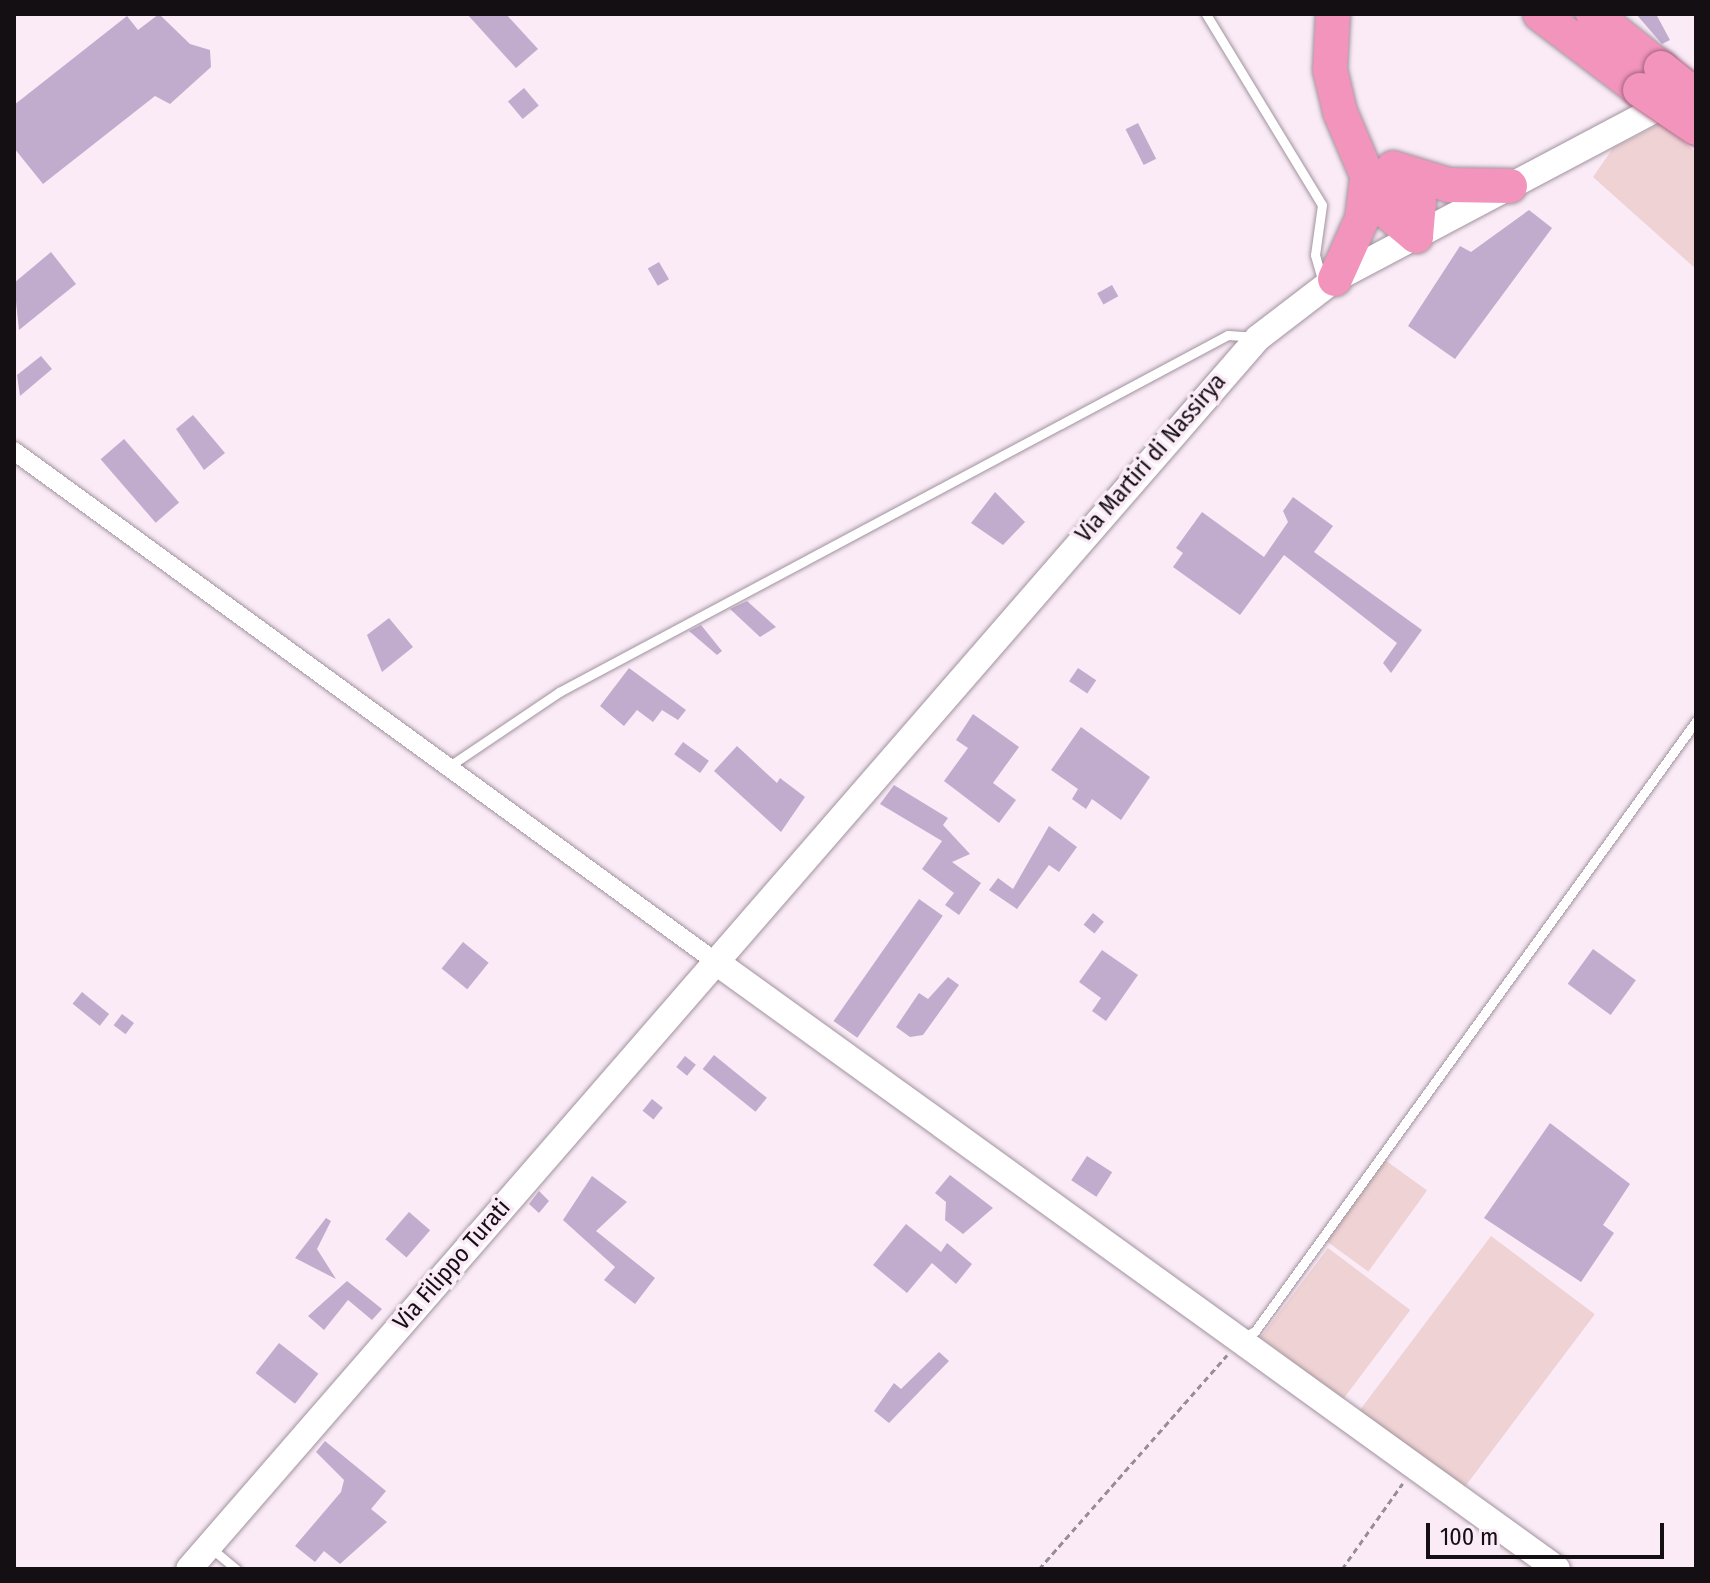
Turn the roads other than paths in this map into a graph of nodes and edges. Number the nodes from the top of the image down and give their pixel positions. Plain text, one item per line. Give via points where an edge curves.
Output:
1 (1206, 14) edge
2 (1347, 14) edge
3 (1540, 14) edge
4 (1588, 14) edge
5 (1332, 29) edge
6 (1649, 80) junction
7 (1696, 88) edge
8 (1696, 96) edge
9 (1696, 127) edge
10 (1381, 174) junction
11 (1510, 186) junction
12 (1416, 236) junction
13 (1329, 283) junction
14 (1258, 338) junction
15 (14, 451) edge
16 (1696, 721) edge
17 (448, 767) junction
18 (716, 962) junction
19 (1240, 1340) junction
20 (209, 1546) junction
21 (189, 1569) edge
22 (236, 1569) edge
23 (1557, 1569) edge

1 - 13 lane via 1322,205 1315,255
2 - 5 highway
3 - 6 highway
4 - 6 highway
5 - 10 highway via 1333,91 1356,142
6 - 8 highway, bridge
6 - 9 highway, bridge
7 - 11 street, Via Martiri di Nassirya
10 - 11 highway via 1449,185
10 - 12 highway via 1391,220
10 - 13 highway via 1354,244
11 - 12 street, Via Martiri di Nassirya
12 - 13 street, Via Martiri di Nassirya
13 - 14 street, Via Martiri di Nassirya
14 - 17 lane via 1228,335 559,692
14 - 18 street, Via Martiri di Nassirya
15 - 17 street
16 - 19 lane via 1255,1331
17 - 18 street
18 - 19 street
18 - 20 street, Via Filippo Turati
19 - 23 street
20 - 21 street, Via Filippo Turati
20 - 22 lane

